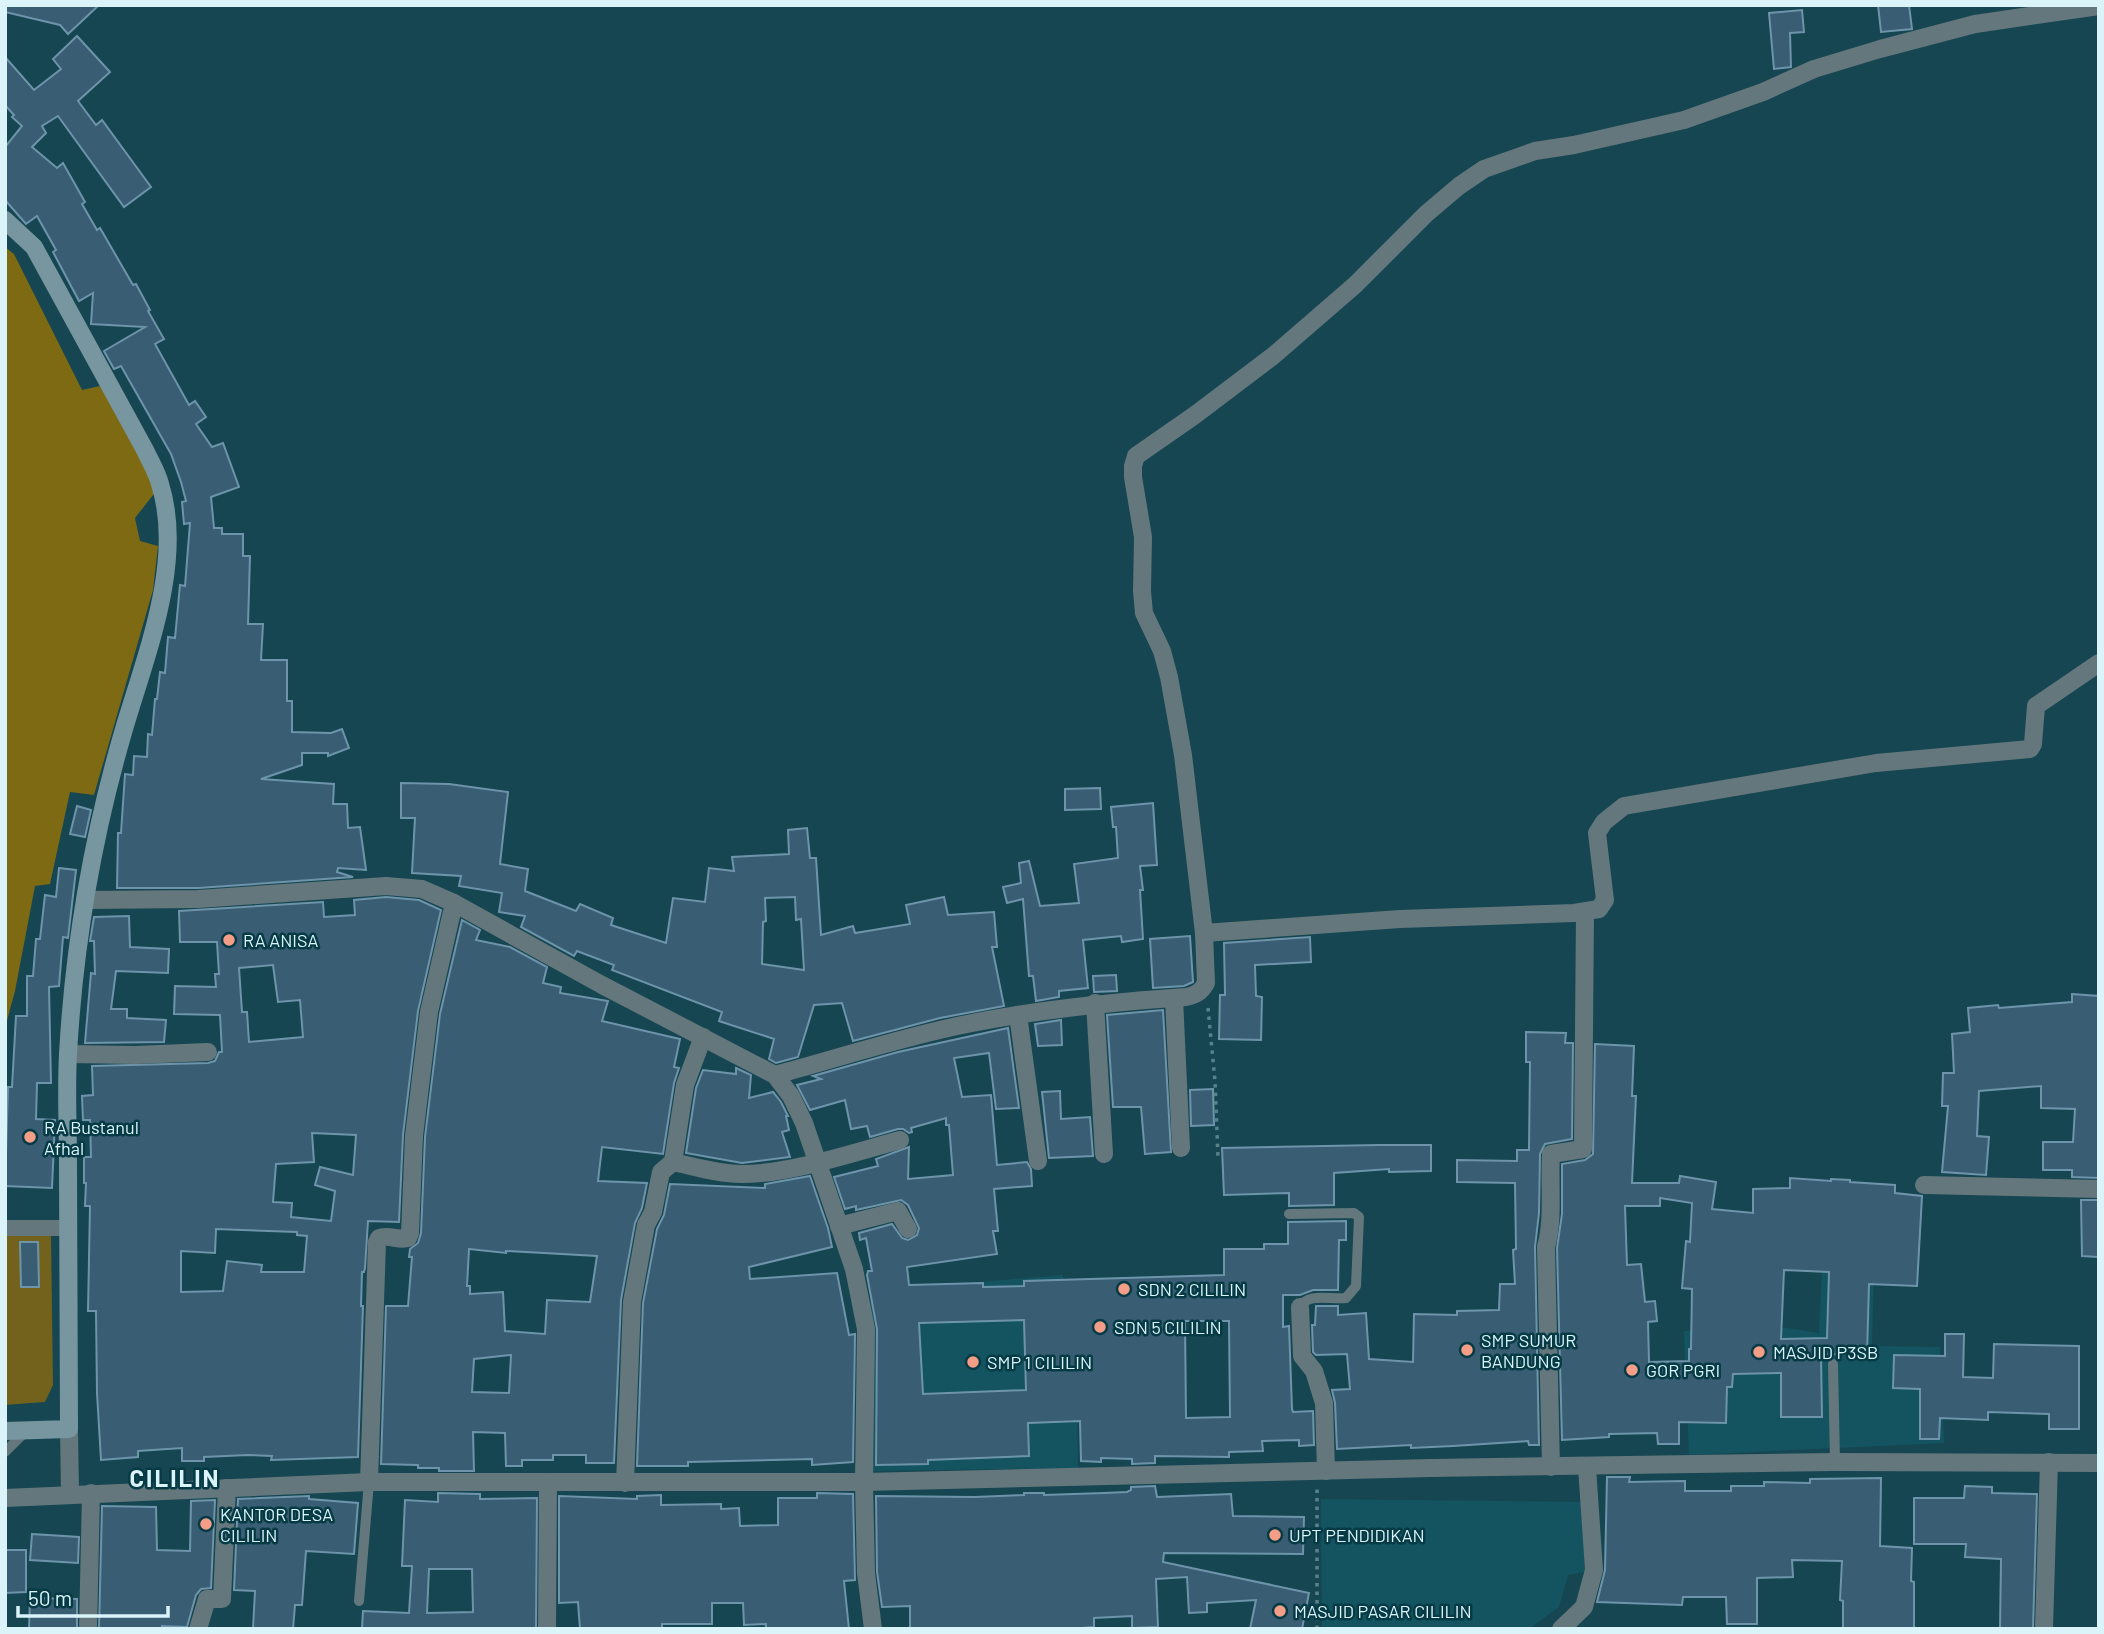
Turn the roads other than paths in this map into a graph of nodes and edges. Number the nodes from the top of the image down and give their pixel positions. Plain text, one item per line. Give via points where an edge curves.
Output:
1 (2099, 6) edge
2 (5, 220) edge
3 (2099, 663) edge
4 (85, 900) junction
5 (454, 903) junction
6 (1586, 912) junction
7 (1204, 933) junction
8 (1174, 998) junction
9 (1095, 1003) junction
10 (1018, 1015) junction
11 (703, 1037) junction
12 (208, 1052) dead end
13 (68, 1054) junction
14 (775, 1075) junction
15 (900, 1140) dead end
16 (1181, 1148) dead end
17 (1104, 1154) dead end
18 (1038, 1161) dead end
19 (673, 1162) junction
20 (818, 1162) junction
21 (1924, 1185) dead end
22 (2099, 1189) edge
23 (1289, 1213) dead end
24 (839, 1226) junction
25 (5, 1228) edge
26 (68, 1228) junction
27 (908, 1229) dead end
28 (1300, 1307) joint
29 (1833, 1364) dead end
30 (69, 1429) junction
31 (26, 1431) junction
32 (5, 1432) edge
33 (5, 1452) edge
34 (1835, 1462) junction
35 (2049, 1462) junction
36 (2099, 1463) edge
37 (1551, 1467) junction
38 (1587, 1467) junction
39 (1322, 1471) junction
40 (369, 1482) junction
41 (864, 1482) junction
42 (548, 1483) junction
43 (625, 1483) junction
44 (227, 1488) junction
45 (91, 1493) junction
46 (71, 1494) junction
47 (5, 1498) edge
48 (359, 1601) dead end
49 (88, 1629) edge
50 (198, 1629) edge
51 (547, 1629) edge
52 (873, 1629) edge
53 (1561, 1629) edge
54 (2044, 1629) edge

1 - 7 street via 1976,24 1904,43 1814,69 1684,120 1535,151 1484,169 1434,207 1355,285 1273,356 1136,456 1133,477 1143,537 1144,613 1169,677
2 - 4 main road via 34,247 70,310 160,483 167,518 166,578 102,805
3 - 6 street via 2036,705 2031,749 1876,763 1624,806 1604,821 1597,833 1605,900 1599,909
4 - 5 street via 198,899 404,886
4 - 13 main road
5 - 11 street
5 - 40 street via 429,1012 414,1136 410,1233 408,1238 383,1236 377,1242
6 - 7 street
6 - 37 street via 1583,1149 1551,1154 1551,1228 1546,1247
7 - 8 street via 1206,983 1195,995
8 - 9 street
8 - 16 street
9 - 10 street
9 - 17 street
10 - 14 street via 910,1037
10 - 18 street
11 - 14 street
11 - 19 street via 685,1085
12 - 13 street
13 - 26 main road
14 - 20 street via 791,1096
15 - 20 street
19 - 20 street via 742,1174
19 - 43 street via 661,1172 634,1290
20 - 24 street
21 - 22 street
23 - 28 lane via 1354,1213 1359,1217 1356,1286 1346,1298 1310,1298
24 - 27 street via 898,1211
24 - 41 street via 854,1269 866,1329
25 - 26 street
26 - 30 main road
28 - 39 street via 1302,1356 1314,1371 1324,1403
29 - 34 lane
30 - 31 main road
30 - 46 street
31 - 32 main road
31 - 33 lane
34 - 35 street
34 - 38 street
35 - 36 street
35 - 54 street
37 - 38 street
37 - 39 street
38 - 53 street via 1594,1570 1584,1607
39 - 41 street
40 - 42 street
40 - 44 street
40 - 48 lane
41 - 43 street
41 - 52 street via 866,1573
42 - 43 street
42 - 51 street
44 - 45 street
44 - 50 street via 222,1599 207,1600
45 - 46 street
45 - 49 street
46 - 47 street

